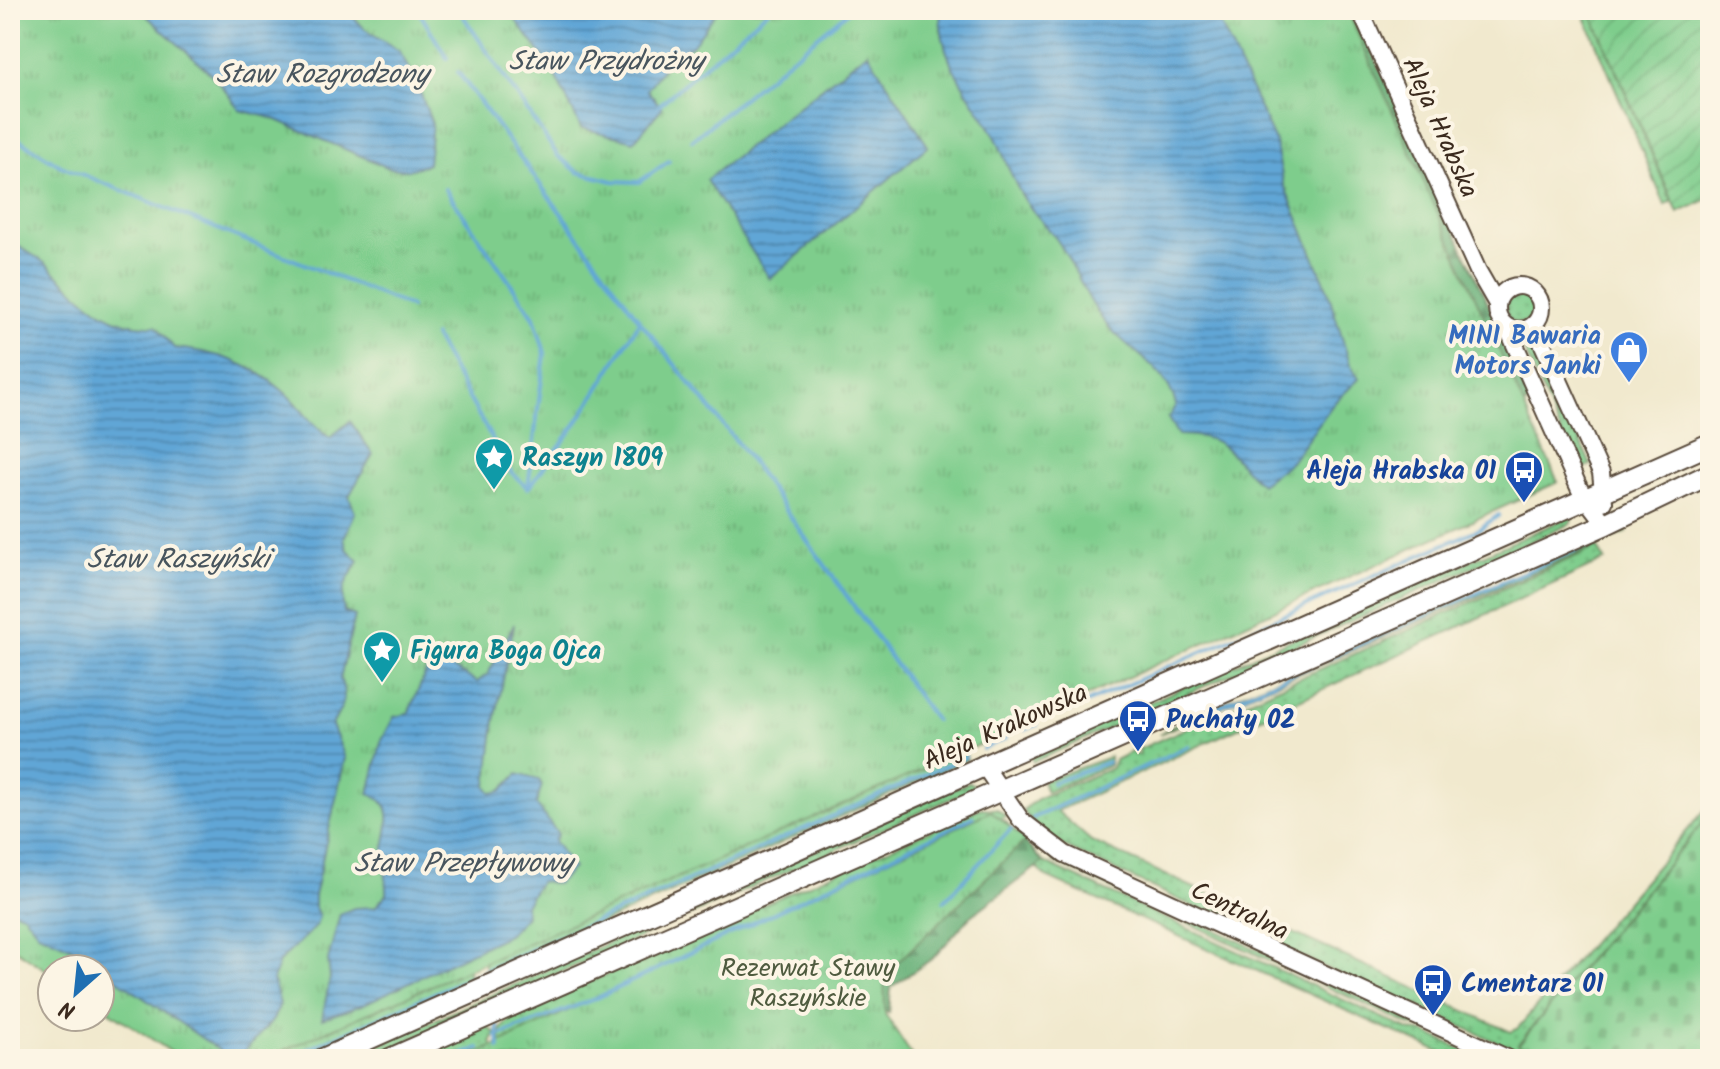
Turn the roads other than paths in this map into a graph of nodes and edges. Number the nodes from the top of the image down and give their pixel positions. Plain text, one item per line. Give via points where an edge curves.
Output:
1 (1360, 10) edge
2 (1478, 265) junction
3 (1512, 287) junction
4 (1497, 304) junction
5 (1534, 325) junction
6 (1507, 327) junction
7 (1710, 444) edge
8 (1710, 474) edge
9 (1638, 475) junction
10 (1593, 494) junction
11 (1631, 512) junction
12 (1606, 524) junction
13 (983, 764) junction
14 (1000, 788) junction
15 (323, 1059) edge
16 (390, 1059) edge
17 (1509, 1059) edge

1 - 2 street, Aleja Hrabska
2 - 3 street
2 - 4 street, Aleja Hrabska
3 - 4 street
3 - 5 street via 1528,288 1540,299 1542,311
4 - 6 street
5 - 6 street via 1523,330
5 - 10 street via 1601,473
6 - 10 street
7 - 9 main road, Aleja Krakowska
8 - 11 main road, Aleja Krakowska
9 - 10 main road, Aleja Krakowska
9 - 11 main road via 1624,494
10 - 12 street
10 - 13 main road, Aleja Krakowska
11 - 12 main road, Aleja Krakowska
12 - 14 main road, Aleja Krakowska
13 - 14 street, Centralna
13 - 15 main road, Aleja Krakowska
14 - 16 main road, Aleja Krakowska
14 - 17 street, Centralna via 1032,831 1077,861

